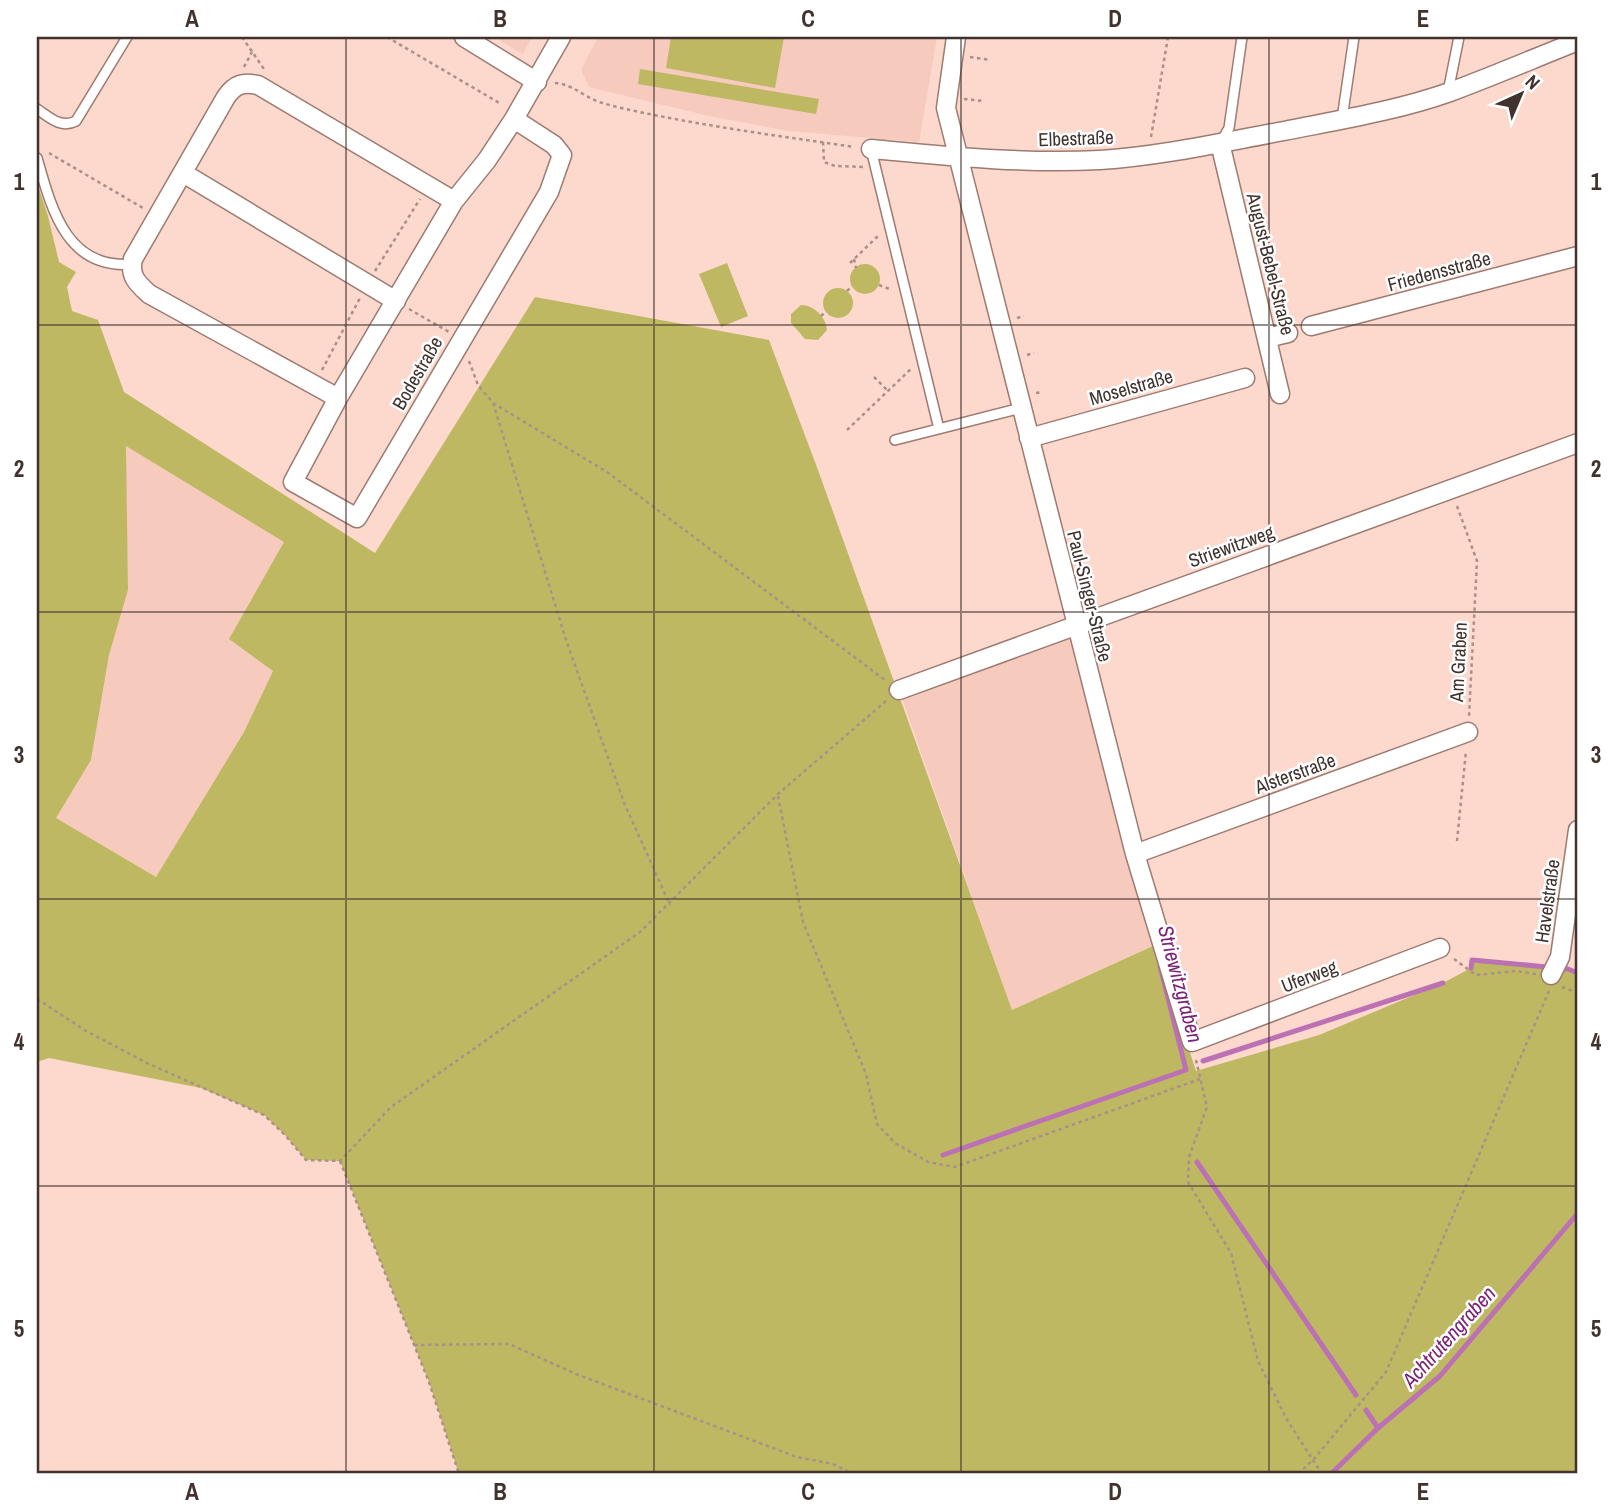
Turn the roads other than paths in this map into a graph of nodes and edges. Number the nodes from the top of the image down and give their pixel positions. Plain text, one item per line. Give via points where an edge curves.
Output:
1 (127, 37) edge
2 (464, 37) edge
3 (561, 37) edge
4 (956, 37) edge
5 (1242, 37) edge
6 (1354, 37) edge
7 (1459, 37) edge
8 (1578, 41) edge
9 (537, 82) junction
10 (1448, 92) junction
11 (37, 109) edge
12 (516, 116) junction
13 (1342, 119) junction
14 (1220, 143) junction
15 (871, 149) joint
16 (958, 157) junction
17 (37, 158) edge
18 (183, 173) junction
19 (454, 201) junction
20 (1578, 256) edge
21 (132, 264) junction
22 (396, 301) junction
23 (1311, 326) dead end
24 (1288, 332) dead end
25 (1267, 338) junction
26 (1245, 378) dead end
27 (1280, 394) dead end
28 (338, 398) junction
29 (1021, 408) junction
30 (939, 429) junction
31 (1029, 438) junction
32 (895, 440) dead end
33 (1578, 443) edge
34 (1076, 625) junction
35 (899, 690) road end
36 (1468, 732) road end
37 (1578, 830) edge
38 (1135, 854) junction
39 (1440, 948) road end
40 (1552, 975) road end
41 (1192, 1042) joint

1 - 11 lane via 79,117 64,124
2 - 9 street
3 - 9 street, Bodestraße
4 - 16 street, Paul-Singer-Straße via 946,108
5 - 14 lane via 1229,128
6 - 13 lane
7 - 10 lane
8 - 10 street, Elbestraße
9 - 12 street, Bodestraße
10 - 13 street, Elbestraße
12 - 19 street, Bodestraße
12 - 28 street, Bodestraße via 562,155 549,192 357,518 293,482
13 - 14 street, Elbestraße
14 - 16 street, Elbestraße via 1100,160
14 - 25 street, August-Bebel-Straße
15 - 16 street, Elbestraße
15 - 30 lane
16 - 29 street, Paul-Singer-Straße
17 - 21 lane via 58,222 70,239 100,261
18 - 19 street via 226,97 244,82 258,85
18 - 21 street
18 - 22 street
19 - 22 street, Bodestraße
20 - 23 street, Friedensstraße
21 - 28 street via 132,277 149,293
22 - 28 street, Bodestraße
24 - 25 street
25 - 27 street, August-Bebel-Straße
26 - 31 street, Moselstraße
29 - 30 lane
29 - 31 street, Paul-Singer-Straße
30 - 32 lane
31 - 34 street, Paul-Singer-Straße
33 - 34 street, Striewitzweg
34 - 35 street, Striewitzweg
34 - 38 street, Paul-Singer-Straße
36 - 38 street, Alsterstraße
37 - 40 street, Havelstraße via 1560,957
38 - 41 street, Paul-Singer-Straße
39 - 41 street, Uferweg

